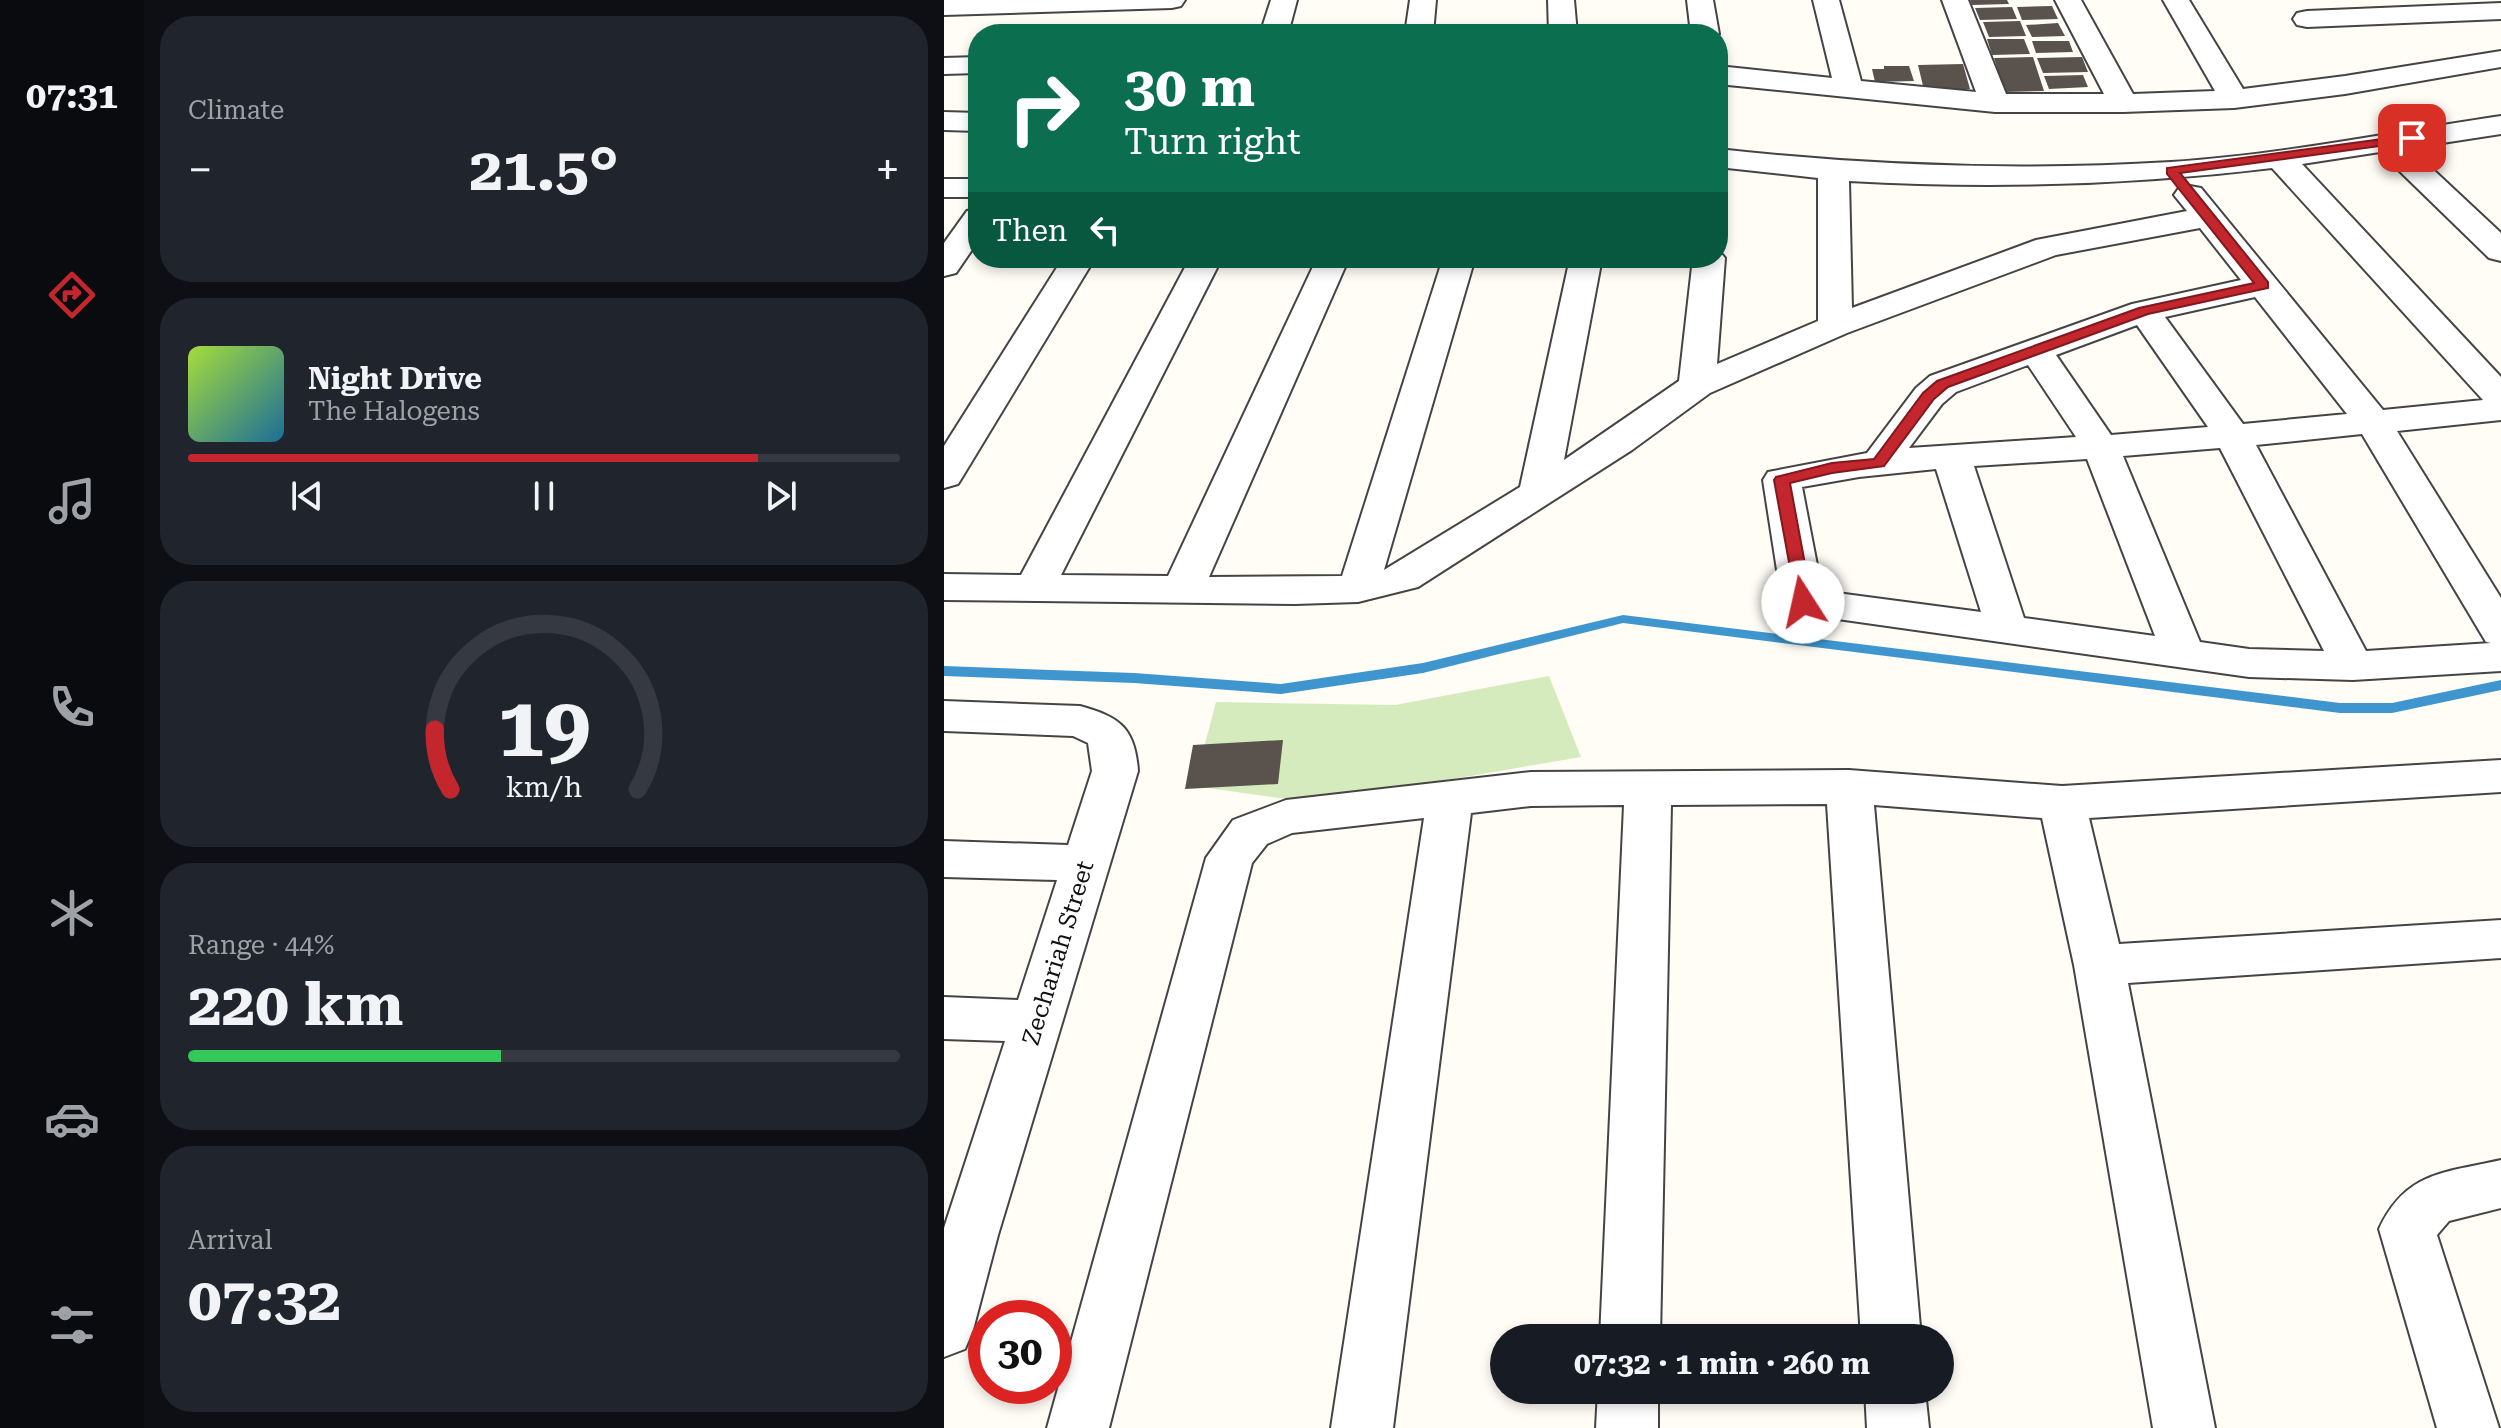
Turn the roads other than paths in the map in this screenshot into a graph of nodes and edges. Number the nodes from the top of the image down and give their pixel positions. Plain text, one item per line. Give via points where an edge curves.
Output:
1 (1284, 0) edge
2 (1423, 0) edge
3 (1561, 0) edge
4 (1700, 0) edge
5 (1826, 0) edge
6 (1955, 0) edge
7 (2068, 0) edge
8 (2176, 0) edge
9 (2489, 0) edge
10 (944, 7) edge
11 (1169, 8) edge
12 (2301, 9) edge
13 (2501, 10) edge
14 (1277, 24) edge
15 (1420, 24) edge
16 (1562, 24) edge
17 (1704, 24) edge
18 (2501, 59) edge
19 (968, 65) edge
20 (944, 66) edge
21 (1728, 76) edge
22 (2345, 85) junction
23 (1848, 86) junction
24 (2234, 99) junction
25 (1995, 103) junction
26 (2123, 103) junction
27 (944, 121) edge
28 (968, 122) edge
29 (2496, 131) edge
30 (2387, 142) junction
31 (2280, 158) junction
32 (1728, 159) edge
33 (1833, 171) junction
34 (2172, 171) junction
35 (944, 188) edge
36 (968, 188) edge
37 (2207, 217) junction
38 (968, 230) edge
39 (2501, 251) edge
40 (948, 255) edge
41 (1073, 268) edge
42 (1201, 268) edge
43 (1328, 268) edge
44 (1456, 268) edge
45 (1584, 268) edge
46 (1708, 268) edge
47 (2263, 285) junction
48 (2144, 311) junction
49 (1835, 326) junction
50 (2035, 350) junction
51 (1697, 385) junction
52 (2501, 398) edge
53 (2501, 409) edge
54 (2373, 422) junction
55 (2232, 435) junction
56 (2101, 447) junction
57 (1952, 458) junction
58 (1879, 463) junction
59 (944, 476) edge
60 (1538, 494) junction
61 (944, 587) edge
62 (1034, 588) junction
63 (1183, 589) junction
64 (1358, 589) junction
65 (2007, 630) junction
66 (2501, 632) edge
67 (2184, 656) junction
68 (2501, 657) edge
69 (2353, 666) junction
70 (944, 716) edge
71 (2501, 776) edge
72 (1849, 787) junction
73 (1648, 789) junction
74 (1450, 800) junction
75 (2062, 803) junction
76 (944, 859) edge
77 (1086, 863) junction
78 (2501, 939) edge
79 (2099, 965) junction
80 (944, 1018) edge
81 (1036, 1021) junction
82 (2501, 1184) edge
83 (957, 1235) edge
84 (1630, 1324) edge
85 (1890, 1324) edge
86 (944, 1330) edge
87 (1628, 1404) edge
88 (1896, 1404) edge
89 (1078, 1428) edge
90 (1362, 1428) edge
91 (1627, 1428) edge
92 (1898, 1428) edge
93 (2184, 1428) edge
94 (2468, 1428) edge

1 - 14 street
2 - 15 street
3 - 16 street
4 - 17 street
5 - 23 street
6 - 25 street
7 - 26 street
8 - 24 street
9 - 13 street
10 - 11 street
12 - 13 street
12 - 22 street
18 - 22 street
19 - 20 street
21 - 23 street
22 - 24 street
23 - 25 street
24 - 26 street
25 - 26 street
27 - 28 street
29 - 30 street
30 - 31 street
30 - 39 street
31 - 34 street
31 - 52 street
32 - 33 street
33 - 34 street via 1928,176
33 - 49 street
34 - 37 street
35 - 36 street
37 - 47 street
37 - 49 street via 2048,247
38 - 40 street
41 - 59 street
42 - 62 street
43 - 63 street
44 - 64 street
45 - 60 street
46 - 51 street
47 - 48 street
47 - 54 street
48 - 50 street
48 - 55 street
49 - 51 street
50 - 56 street
50 - 58 street via 1943,384
51 - 60 street
53 - 54 street
54 - 55 street
54 - 66 street
55 - 56 street
55 - 69 street
56 - 57 street
56 - 67 street
57 - 58 street
57 - 65 street
58 - 65 street via 1782,480 1803,602
60 - 64 street via 1404,578
61 - 62 street
62 - 63 street
63 - 64 street
65 - 67 street
67 - 69 street
68 - 69 street
70 - 77 street, Zechariah Street via 1080,721 1106,733 1115,771
71 - 75 street
72 - 73 street
72 - 75 street
72 - 85 street
73 - 74 street via 1531,789
73 - 84 street
74 - 89 street via 1286,817 1250,832 1230,858
74 - 90 street
75 - 79 street
76 - 77 street
77 - 81 street, Zechariah Street
78 - 79 street
79 - 93 street
80 - 81 street
81 - 83 street, Zechariah Street
82 - 94 street via 2432,1201 2407,1229
83 - 86 street, Zechariah Street
87 - 91 street
88 - 92 street

